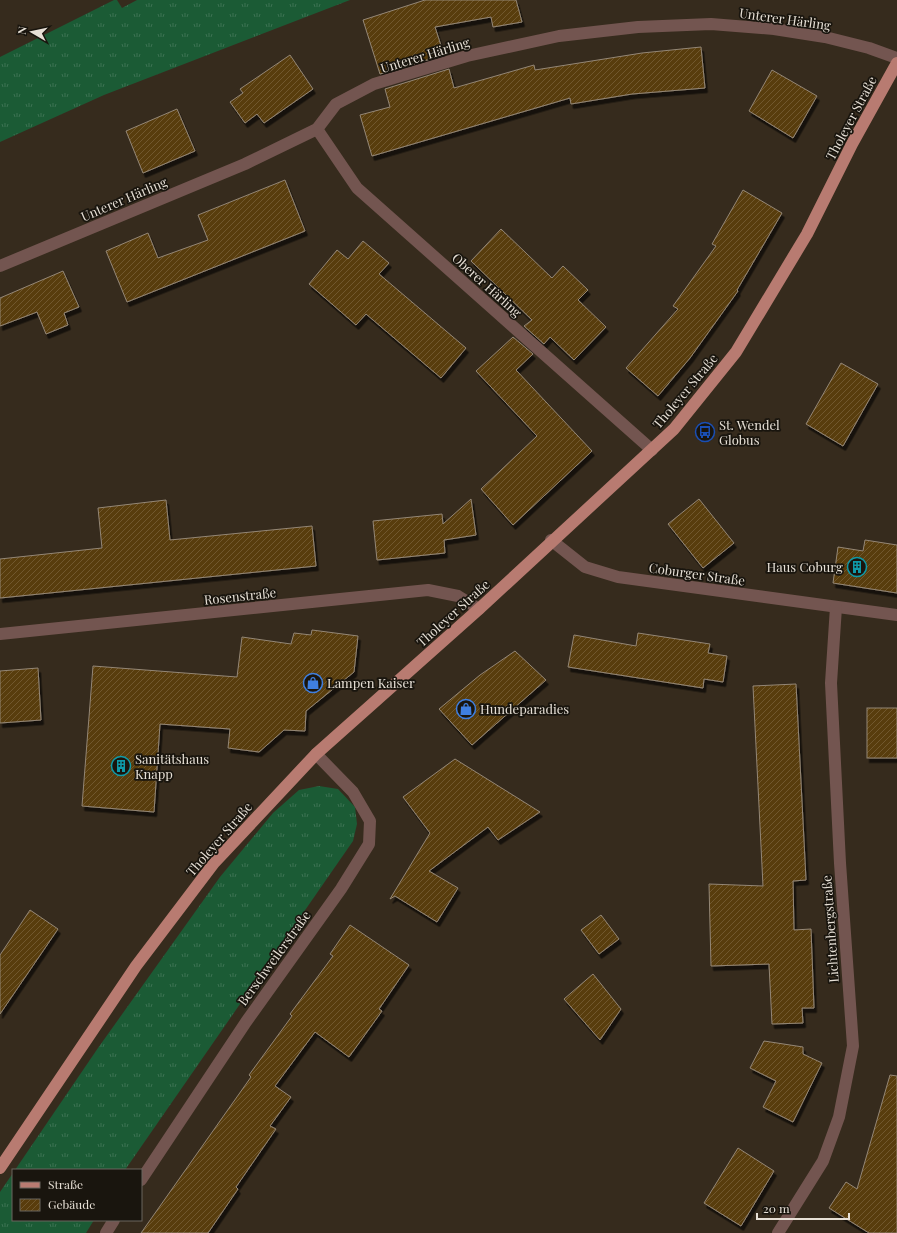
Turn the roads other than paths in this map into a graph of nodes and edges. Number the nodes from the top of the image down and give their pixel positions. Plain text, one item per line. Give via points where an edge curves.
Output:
1 (897, 58) edge
2 (897, 63) edge
3 (317, 129) junction
4 (0, 266) edge
5 (652, 450) junction
6 (551, 540) junction
7 (836, 606) junction
8 (479, 609) junction
9 (897, 615) edge
10 (0, 634) edge
11 (316, 754) junction
12 (0, 1168) edge
13 (142, 1178) edge
14 (113, 1221) edge
15 (106, 1233) edge
16 (778, 1233) edge

1 - 3 street, Unterer Härling via 825,37 774,29 711,24 638,27 566,35 467,56 374,84 336,104
2 - 5 main road, Tholeyer Straße via 852,144 807,234 736,352 674,428
3 - 4 street, Unterer Härling via 245,164
3 - 5 street, Oberer Härling via 356,188
5 - 6 main road, Tholeyer Straße
6 - 7 street, Coburger Straße via 585,567 618,577
6 - 8 main road, Tholeyer Straße
7 - 9 street, Coburger Straße
7 - 16 street, Lichtenbergstraße via 831,683 853,1046 840,1117 823,1161
8 - 10 street, Rosenstraße via 458,596 428,590
8 - 11 main road, Tholeyer Straße
11 - 12 main road, Tholeyer Straße via 209,869 136,966
11 - 13 street, Berschweilerstraße via 353,792 367,815 370,821 369,844 341,889 246,1022
14 - 15 street

